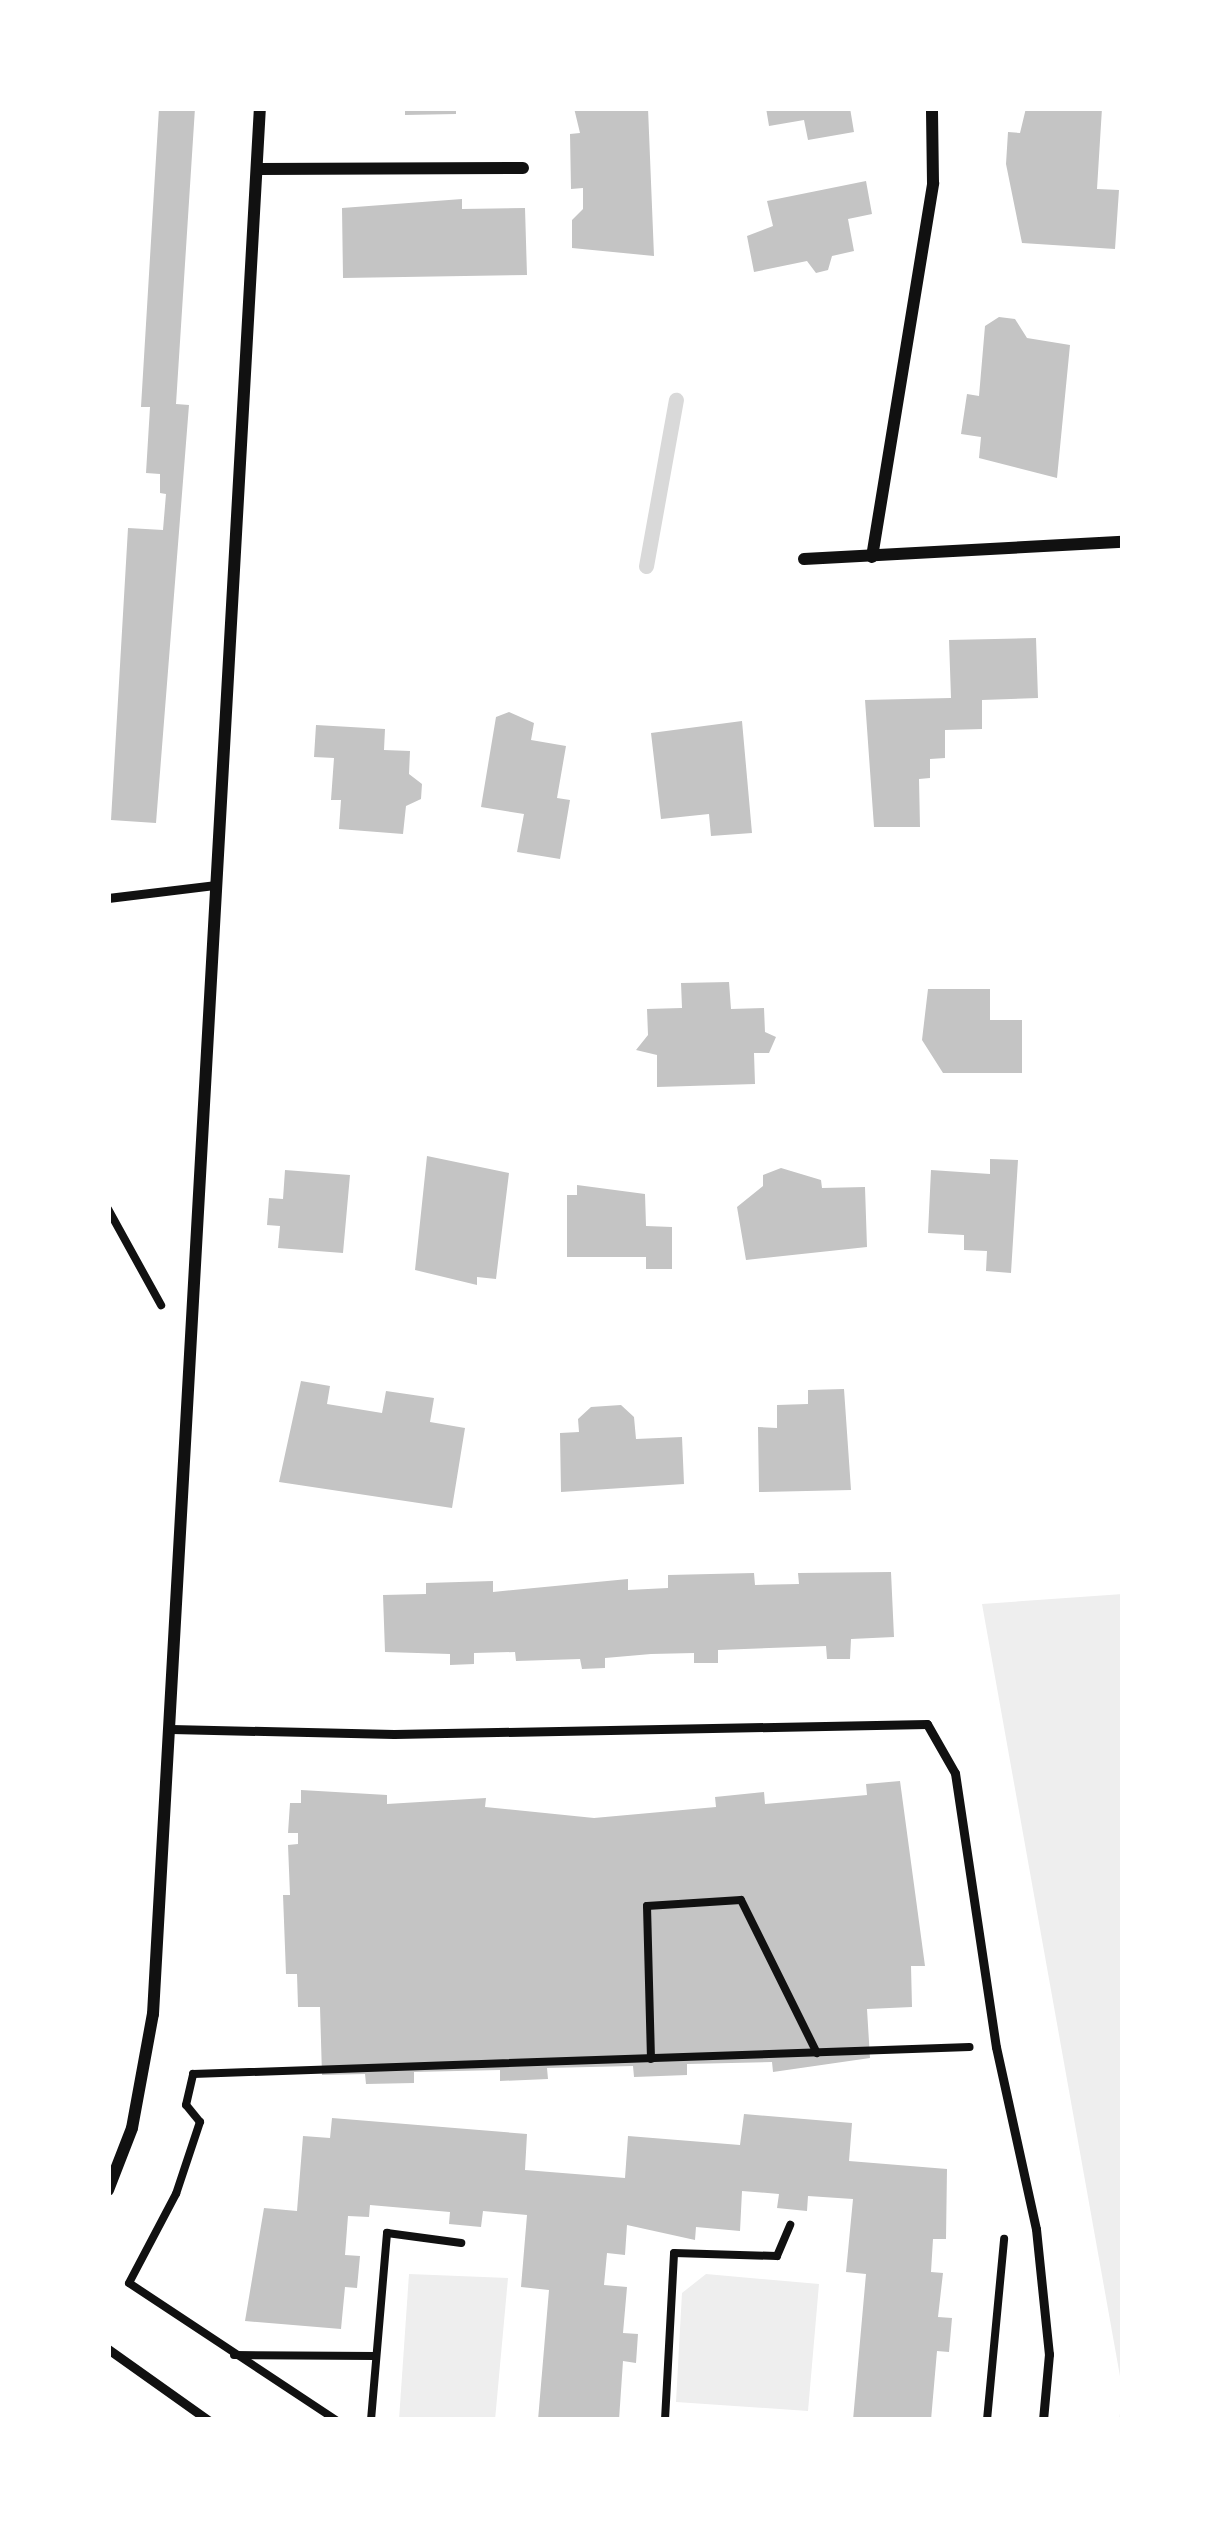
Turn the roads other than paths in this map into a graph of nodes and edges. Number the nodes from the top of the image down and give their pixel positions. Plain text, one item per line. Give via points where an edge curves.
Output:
1 (260, 108) edge
2 (932, 108) edge
3 (523, 168) dead end
4 (256, 169) junction
5 (1123, 542) edge
6 (872, 557) junction
7 (803, 559) dead end
8 (216, 886) junction
9 (108, 898) edge
10 (171, 1729) junction
11 (108, 2190) edge
12 (108, 2349) edge
13 (208, 2420) edge
14 (1043, 2420) edge

1 - 4 street
2 - 6 street via 933,183
3 - 4 street
4 - 8 street
5 - 6 street
6 - 7 street
8 - 9 lane
8 - 10 street
10 - 11 street via 146,2067
10 - 14 lane via 394,1734 927,1724 955,1773 996,2047 1036,2229 1049,2354
12 - 13 lane

